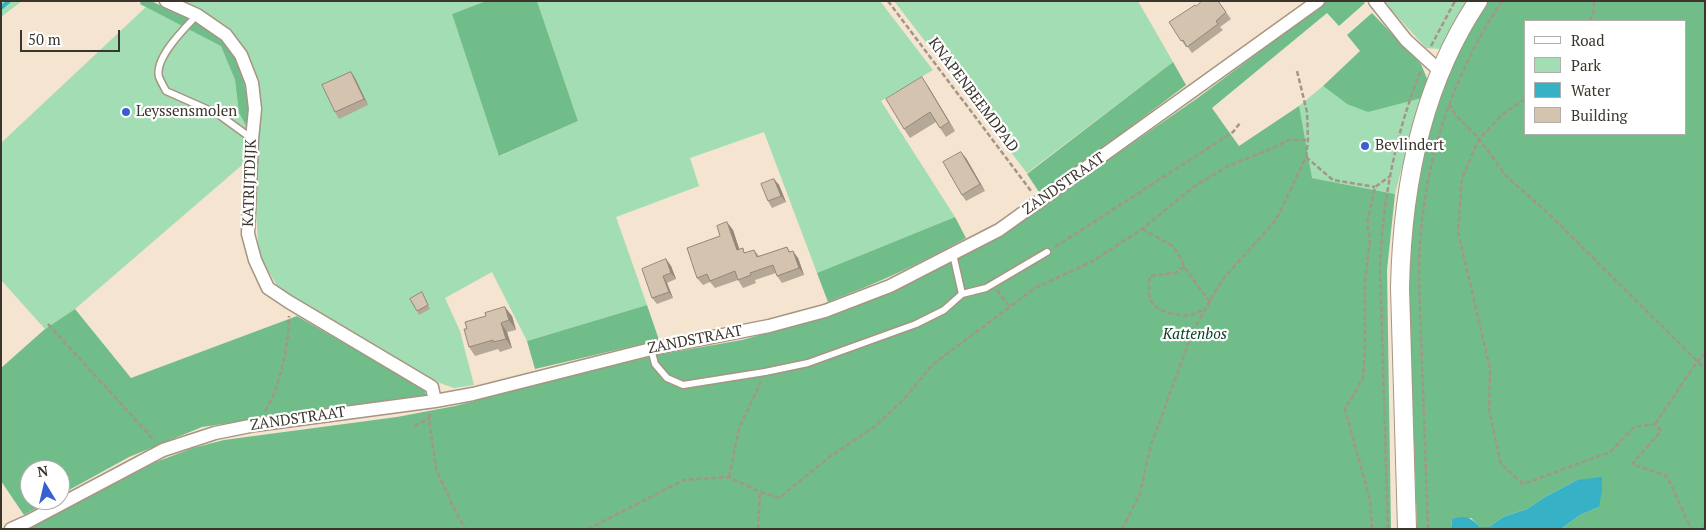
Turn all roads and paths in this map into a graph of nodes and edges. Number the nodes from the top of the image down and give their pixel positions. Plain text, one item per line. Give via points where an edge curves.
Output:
1 (166, 1) edge
2 (888, 1) edge
3 (1375, 1) edge
4 (1455, 1) edge
5 (1478, 1) edge
6 (1502, 1) edge
7 (1594, 1) edge
8 (1316, 2) edge
9 (197, 16) junction
10 (1590, 20) edge
11 (1425, 58) junction
12 (1297, 71) dead end
13 (1441, 72) junction
14 (1524, 100) edge
15 (1449, 104) junction
16 (1240, 123) dead end
17 (252, 139) junction
18 (1479, 139) junction
19 (1308, 140) junction
20 (1306, 157) junction
21 (1389, 176) junction
22 (1375, 187) junction
23 (1040, 202) junction
24 (1142, 229) junction
25 (1047, 252) joint
26 (953, 254) junction
27 (1184, 267) junction
28 (993, 284) junction
29 (962, 294) junction
30 (289, 302) junction
31 (1210, 302) junction
32 (1010, 307) junction
33 (1207, 308) junction
34 (48, 324) dead end
35 (650, 349) junction
36 (1705, 353) edge
37 (1697, 362) junction
38 (1705, 369) edge
39 (765, 372) junction
40 (435, 401) junction
41 (429, 419) junction
42 (255, 424) junction
43 (1655, 424) junction
44 (414, 426) dead end
45 (163, 450) junction
46 (729, 476) junction
47 (760, 492) junction
48 (11, 529) edge
49 (465, 529) edge
50 (588, 529) edge
51 (758, 529) edge
52 (1122, 529) edge
53 (1372, 529) edge
54 (1388, 529) edge
55 (1407, 529) edge
56 (1428, 529) edge
57 (1691, 529) edge

1 - 9 street, KATRIJTDIJK
2 - 23 path, KNAPENBEEMDPAD
3 - 11 street
4 - 11 path
5 - 13 main road
6 - 15 path via 1486,26
7 - 10 path
8 - 23 street, ZANDSTRAAT
9 - 17 street, KATRIJTDIJK via 226,35 241,55 252,83 255,110
9 - 17 lane via 162,57 158,75 166,91 218,114
11 - 13 street
11 - 21 path via 1402,123
12 - 19 path via 1307,112
13 - 55 main road via 1416,144 1404,210 1401,249
14 - 18 path via 1503,114
15 - 18 path
15 - 56 path via 1430,169 1419,266
16 - 25 path via 1233,132
17 - 30 street, KATRIJTDIJK via 248,234 268,288
18 - 37 path via 1507,177 1549,214
18 - 43 path via 1462,178 1458,232 1490,368 1489,411 1501,464 1523,484 1610,452 1634,427
19 - 20 path
19 - 24 path via 1289,140 1228,166 1192,188
20 - 22 path via 1333,180
20 - 31 path via 1276,220 1222,280
21 - 22 path
21 - 54 path via 1380,267
22 - 53 path via 1367,224 1370,240 1363,378 1345,409 1370,500
23 - 26 street, ZANDSTRAAT via 999,230
24 - 27 path via 1173,246
24 - 32 path via 1093,261 1034,288
25 - 28 lane
26 - 29 lane
26 - 35 street, ZANDSTRAAT via 890,286 825,311 769,326
27 - 31 path
27 - 33 path via 1176,273 1150,276 1148,288 1152,303 1160,310 1179,314 1193,315
28 - 29 lane
28 - 32 path
29 - 39 lane via 944,310 916,324 808,363
30 - 40 street, KATRIJTDIJK via 432,387
30 - 42 path via 286,350 271,402
31 - 33 path
32 - 47 path via 932,365 905,398 874,427 828,458 779,498
33 - 52 path via 1192,333 1150,448 1140,494
34 - 45 path
35 - 39 lane via 655,364 667,378 683,385
35 - 40 street, ZANDSTRAAT
36 - 37 path
37 - 38 path
37 - 43 path
39 - 46 path via 739,428
40 - 41 path
40 - 42 street, ZANDSTRAAT
41 - 44 path
41 - 49 path via 436,469
42 - 45 street, ZANDSTRAAT
43 - 57 path via 1661,431 1632,464 1667,476
45 - 48 street, ZANDSTRAAT
46 - 47 path
46 - 50 path via 684,480
47 - 51 path

